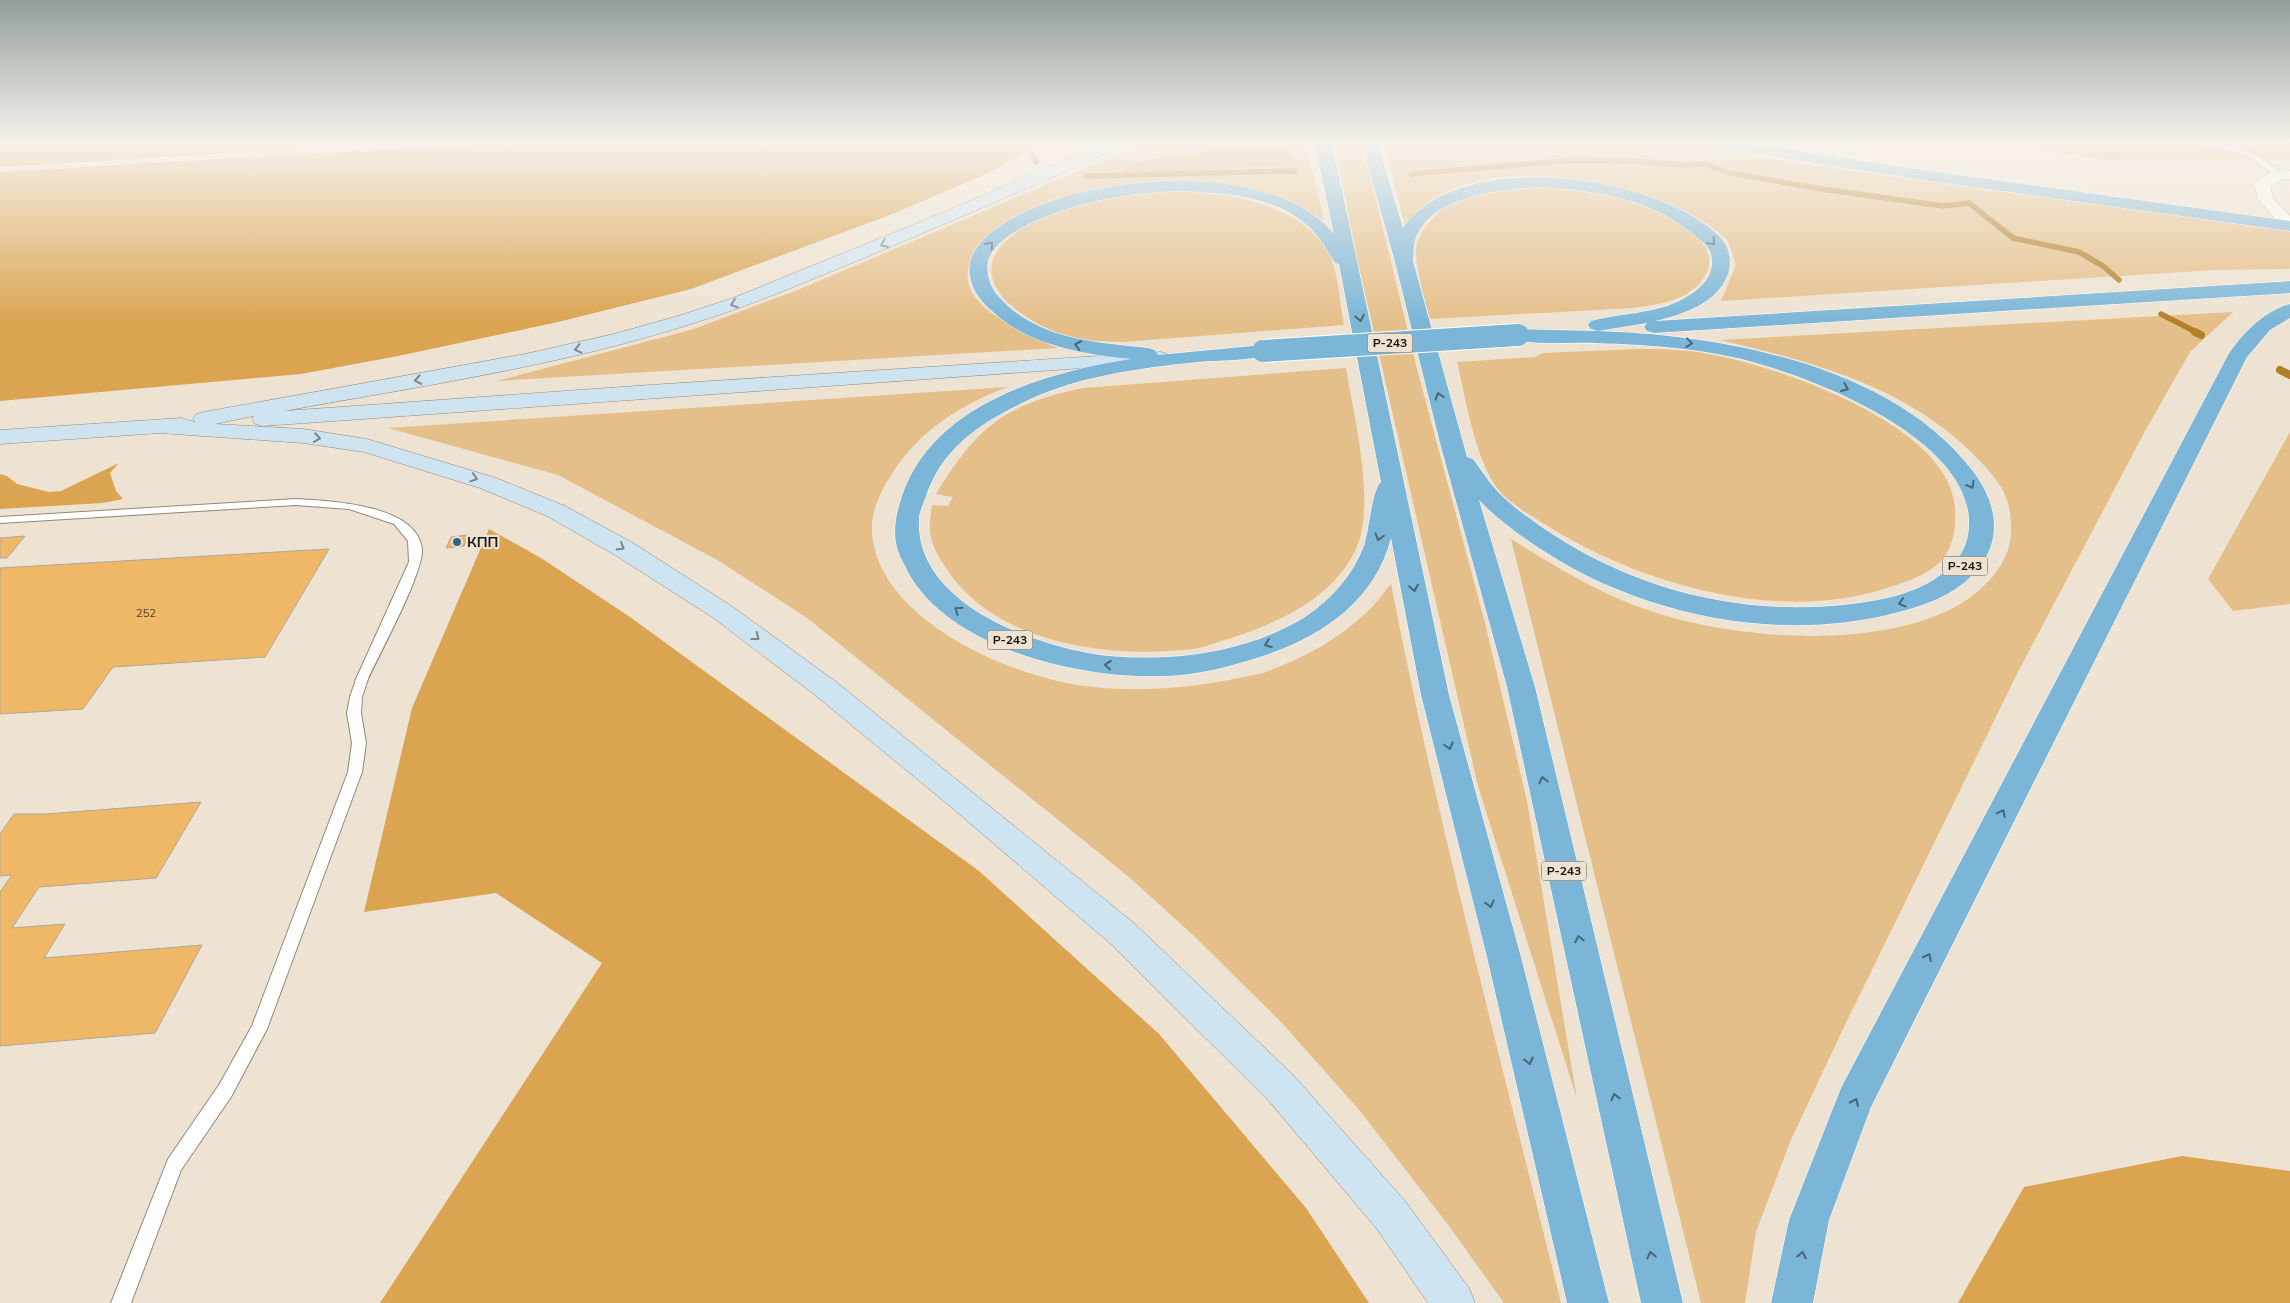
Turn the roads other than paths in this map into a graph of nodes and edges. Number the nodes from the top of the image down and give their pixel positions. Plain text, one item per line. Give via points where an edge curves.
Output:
1 (980, 202) edge
2 (1067, 202) edge
3 (1278, 202) edge
4 (1336, 202) edge
5 (1387, 202) edge
6 (1442, 202) edge
7 (1644, 202) edge
8 (2116, 202) edge
9 (2268, 202) edge
10 (2290, 226) edge
11 (1404, 262) junction
12 (1350, 270) junction
13 (2290, 287) edge
14 (2290, 310) edge
15 (1518, 335) junction
16 (1179, 357) junction
17 (164, 427) junction
18 (0, 437) edge
19 (1451, 443) junction
20 (1388, 454) junction
21 (0, 520) edge
22 (121, 1303) edge
23 (1454, 1303) edge
24 (1588, 1303) edge
25 (1662, 1303) edge
26 (1792, 1303) edge

1 -> 17 main road via 792,282 685,320 524,360
16 -> 2 highway, Р-243 via 1075,345 1028,328 1001,311 983,290 977,269 982,254 996,238 1033,215
3 -> 12 highway, Р-243 via 1308,217 1323,229
4 - 12 highway, Р-243
5 - 11 highway, Р-243
11 -> 6 highway, Р-243 via 1411,229
7 -> 15 highway, Р-243 via 1672,212 1700,229 1716,244 1721,255 1720,275 1712,285 1680,307 1627,321
8 - 10 highway
9 - 10 street
19 -> 11 highway, Р-243
12 -> 20 highway, Р-243
13 - 15 highway, Р-243
26 -> 14 highway via 1809,1220 1854,1101 2238,355 2263,326
15 - 16 highway, Р-243, bridge
15 -> 19 highway, Р-243 via 1628,338 1715,347 1793,368 1844,387 1904,418 1936,442 1962,468 1976,492 1982,514 1979,544 1968,564 1948,582 1920,598 1893,606 1855,613 1808,616 1758,615 1709,607 1620,581 1578,562 1539,538 1485,493
16 - 17 main road, Р-243
20 -> 16 highway, Р-243 via 1386,512 1372,560 1356,588 1328,614 1269,644 1212,661 1148,668 1090,664 1037,651 986,629 948,604 912,559 905,536 912,491 938,450 958,431 992,410 1049,385
17 - 18 main road
17 -> 23 main road via 303,436 366,446 488,483 556,511 624,549 721,611 832,694 1124,934 1281,1088 1391,1215
25 -> 19 highway, Р-243 via 1521,686
20 -> 24 highway, Р-243 via 1435,695 1504,957
21 - 22 lane via 263,503 324,504 366,510 398,522 414,540 416,550 411,574 362,679 354,713 359,742 356,772 278,981 259,1029 225,1091 174,1165

